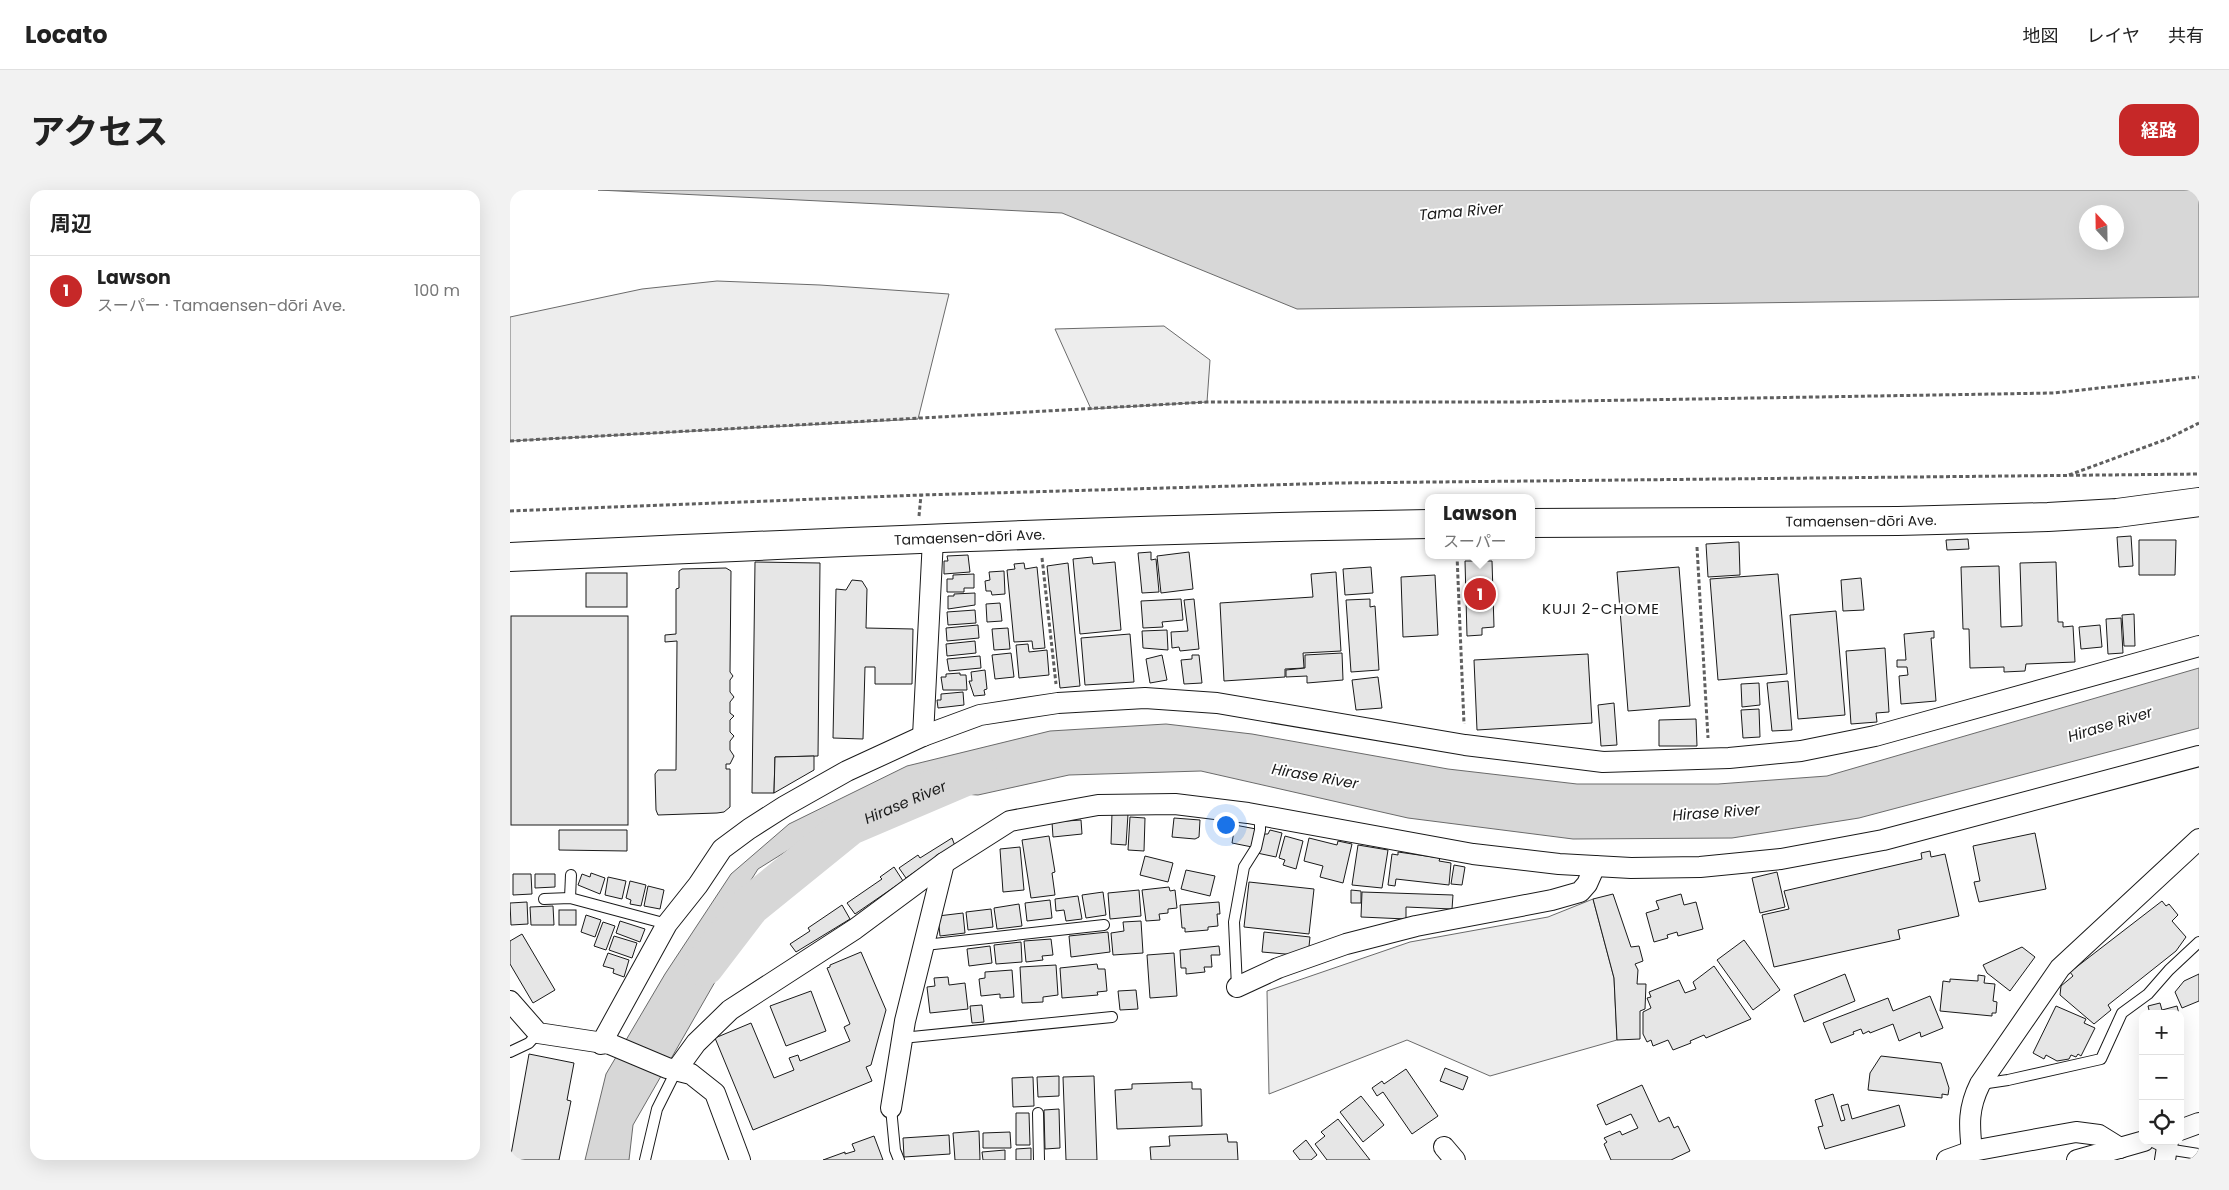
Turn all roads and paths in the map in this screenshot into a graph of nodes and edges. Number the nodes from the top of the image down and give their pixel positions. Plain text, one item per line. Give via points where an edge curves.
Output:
1 (2199, 377) edge
2 (2199, 423) edge
3 (510, 442) edge
4 (2199, 474) edge
5 (2066, 476) junction
6 (2194, 503) edge
7 (510, 511) edge
8 (1535, 522) edge
9 (1695, 522) junction
10 (1425, 524) edge
11 (1040, 536) junction
12 (933, 539) junction
13 (510, 557) edge
14 (1457, 559) edge
15 (2199, 646) edge
16 (1058, 703) junction
17 (923, 736) junction
18 (1465, 745) junction
19 (2199, 756) edge
20 (1710, 759) junction
21 (1260, 815) junction
22 (2199, 839) edge
23 (944, 863) junction
24 (1595, 866) junction
25 (571, 875) dead end
26 (570, 898) junction
27 (544, 899) dead end
28 (667, 924) junction
29 (1104, 925) dead end
30 (2199, 942) edge
31 (925, 945) junction
32 (1237, 988) joint
33 (510, 1001) edge
34 (1112, 1016) dead end
35 (538, 1033) junction
36 (902, 1038) junction
37 (606, 1044) junction
38 (510, 1052) edge
39 (672, 1069) junction
40 (1980, 1084) junction
41 (891, 1108) joint
42 (1038, 1113) dead end
43 (2199, 1123) edge
44 (2184, 1129) edge
45 (2139, 1142) edge
46 (2120, 1148) junction
47 (2163, 1148) edge
48 (1972, 1151) junction
49 (2199, 1154) edge
50 (645, 1160) edge
51 (740, 1160) edge
52 (899, 1160) edge
53 (1039, 1160) edge
54 (1946, 1160) edge
55 (2077, 1160) edge

1 - 3 path via 2054,393 1516,402 1207,402
2 - 5 path via 2167,439
4 - 5 path
5 - 7 path via 1339,482
6 - 9 main road, Tamaensen-dōri Ave. via 2117,513 2048,517
8 - 9 main road, Tamaensen-dōri Ave.
9 - 20 path
10 - 11 main road, Tamaensen-dōri Ave.
11 - 12 main road, Tamaensen-dōri Ave.
11 - 16 path
12 - 13 main road, Tamaensen-dōri Ave.
12 - 17 street
14 - 18 path
15 - 20 street via 1875,736 1800,751
16 - 17 street via 980,715
16 - 18 street via 1145,698 1217,703
17 - 28 street via 847,772 749,829 722,849
18 - 20 street via 1603,762
19 - 24 street via 1874,842 1780,859 1700,867
21 - 23 street via 1175,804 1098,805 1010,821
21 - 24 street via 1473,854
21 - 32 lane via 1256,848 1244,867 1234,922
22 - 40 street via 2060,968
23 - 31 street
23 - 39 street via 855,929 730,1010
24 - 32 street via 1580,892 1346,944 1278,968
25 - 26 lane
26 - 27 lane
26 - 28 lane
28 - 37 street
29 - 31 lane
30 - 40 lane via 2148,994 2122,1013 2101,1059
31 - 36 street
33 - 35 street
34 - 36 lane
35 - 37 street
35 - 38 lane via 529,1043
36 - 41 street
37 - 39 street
39 - 50 lane via 657,1109
39 - 51 street via 691,1074 715,1093
40 - 48 street via 1969,1117
41 - 52 lane
42 - 53 lane
43 - 44 street
45 - 46 street
46 - 48 street via 2098,1135 2076,1132
46 - 55 street
47 - 49 lane
48 - 54 street

